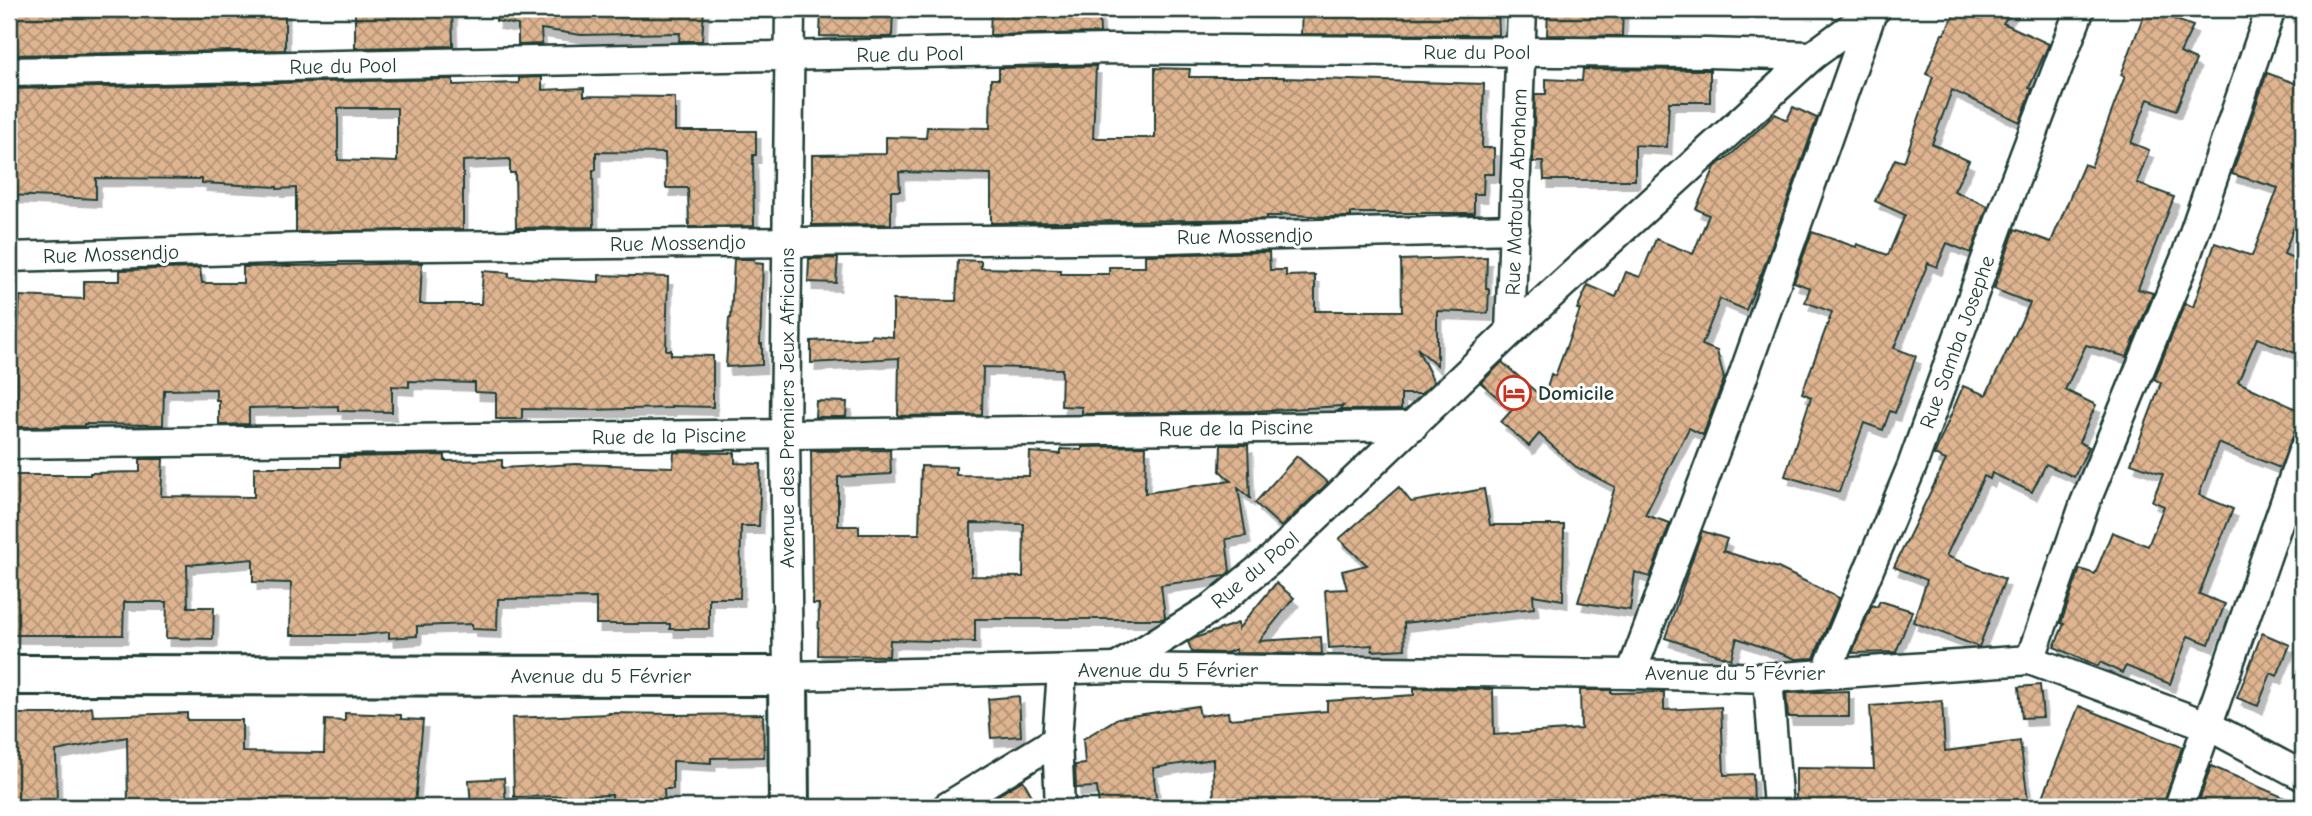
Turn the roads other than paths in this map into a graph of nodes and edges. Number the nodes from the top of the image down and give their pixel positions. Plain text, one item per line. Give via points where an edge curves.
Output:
1 (790, 9) edge
2 (1522, 9) edge
3 (2080, 9) edge
4 (2271, 9) edge
5 (1874, 10) edge
6 (1521, 52) junction
7 (1812, 56) junction
8 (790, 57) junction
9 (9, 72) edge
10 (1515, 229) junction
11 (789, 242) junction
12 (9, 257) edge
13 (1510, 332) junction
14 (1413, 426) junction
15 (785, 435) junction
16 (9, 444) edge
17 (2303, 451) edge
18 (2030, 660) junction
19 (1116, 668) junction
20 (1062, 671) junction
21 (1826, 673) junction
22 (1631, 674) junction
23 (9, 675) edge
24 (788, 676) junction
25 (1768, 678) junction
26 (2208, 726) junction
27 (1057, 740) junction
28 (2303, 776) edge
29 (789, 807) edge
30 (947, 807) edge
31 (1060, 807) edge
32 (1778, 807) edge
33 (2179, 807) edge

1 - 8 street, Avenue des Premiers Jeux Africains
2 - 6 street, Rue Matouba Abraham
3 - 21 street, Rue Samba Josephe via 1912,466
4 - 18 street via 2185,259 2085,503
5 - 7 street, Rue du Pool
5 - 22 street
6 - 7 street, Rue du Pool
6 - 8 street, Rue du Pool via 1109,49
6 - 10 street, Rue Matouba Abraham
7 - 13 street, Rue du Pool
8 - 9 street, Rue du Pool
8 - 11 street, Avenue des Premiers Jeux Africains
10 - 11 street, Rue Mossendjo
10 - 13 street, Rue Matouba Abraham
11 - 12 street, Rue Mossendjo via 338,247
11 - 15 street, Avenue des Premiers Jeux Africains
13 - 14 street, Rue du Pool
14 - 15 street, Rue de la Piscine
14 - 19 street, Rue du Pool via 1213,607
15 - 16 street, Rue de la Piscine
15 - 24 street, Avenue des Premiers Jeux Africains
17 - 26 street
18 - 21 street, Avenue du 5 Février
18 - 26 street, Avenue du 5 Février
19 - 20 street, Avenue du 5 Février
19 - 22 street, Avenue du 5 Février
20 - 24 street, Avenue du 5 Février
20 - 27 street
21 - 25 street, Avenue du 5 Février
22 - 25 street, Avenue du 5 Février
23 - 24 street, Avenue du 5 Février
24 - 29 street, Avenue des Premiers Jeux Africains
25 - 32 street
26 - 28 street, Avenue du 5 Février
26 - 33 street
27 - 30 street
27 - 31 street

